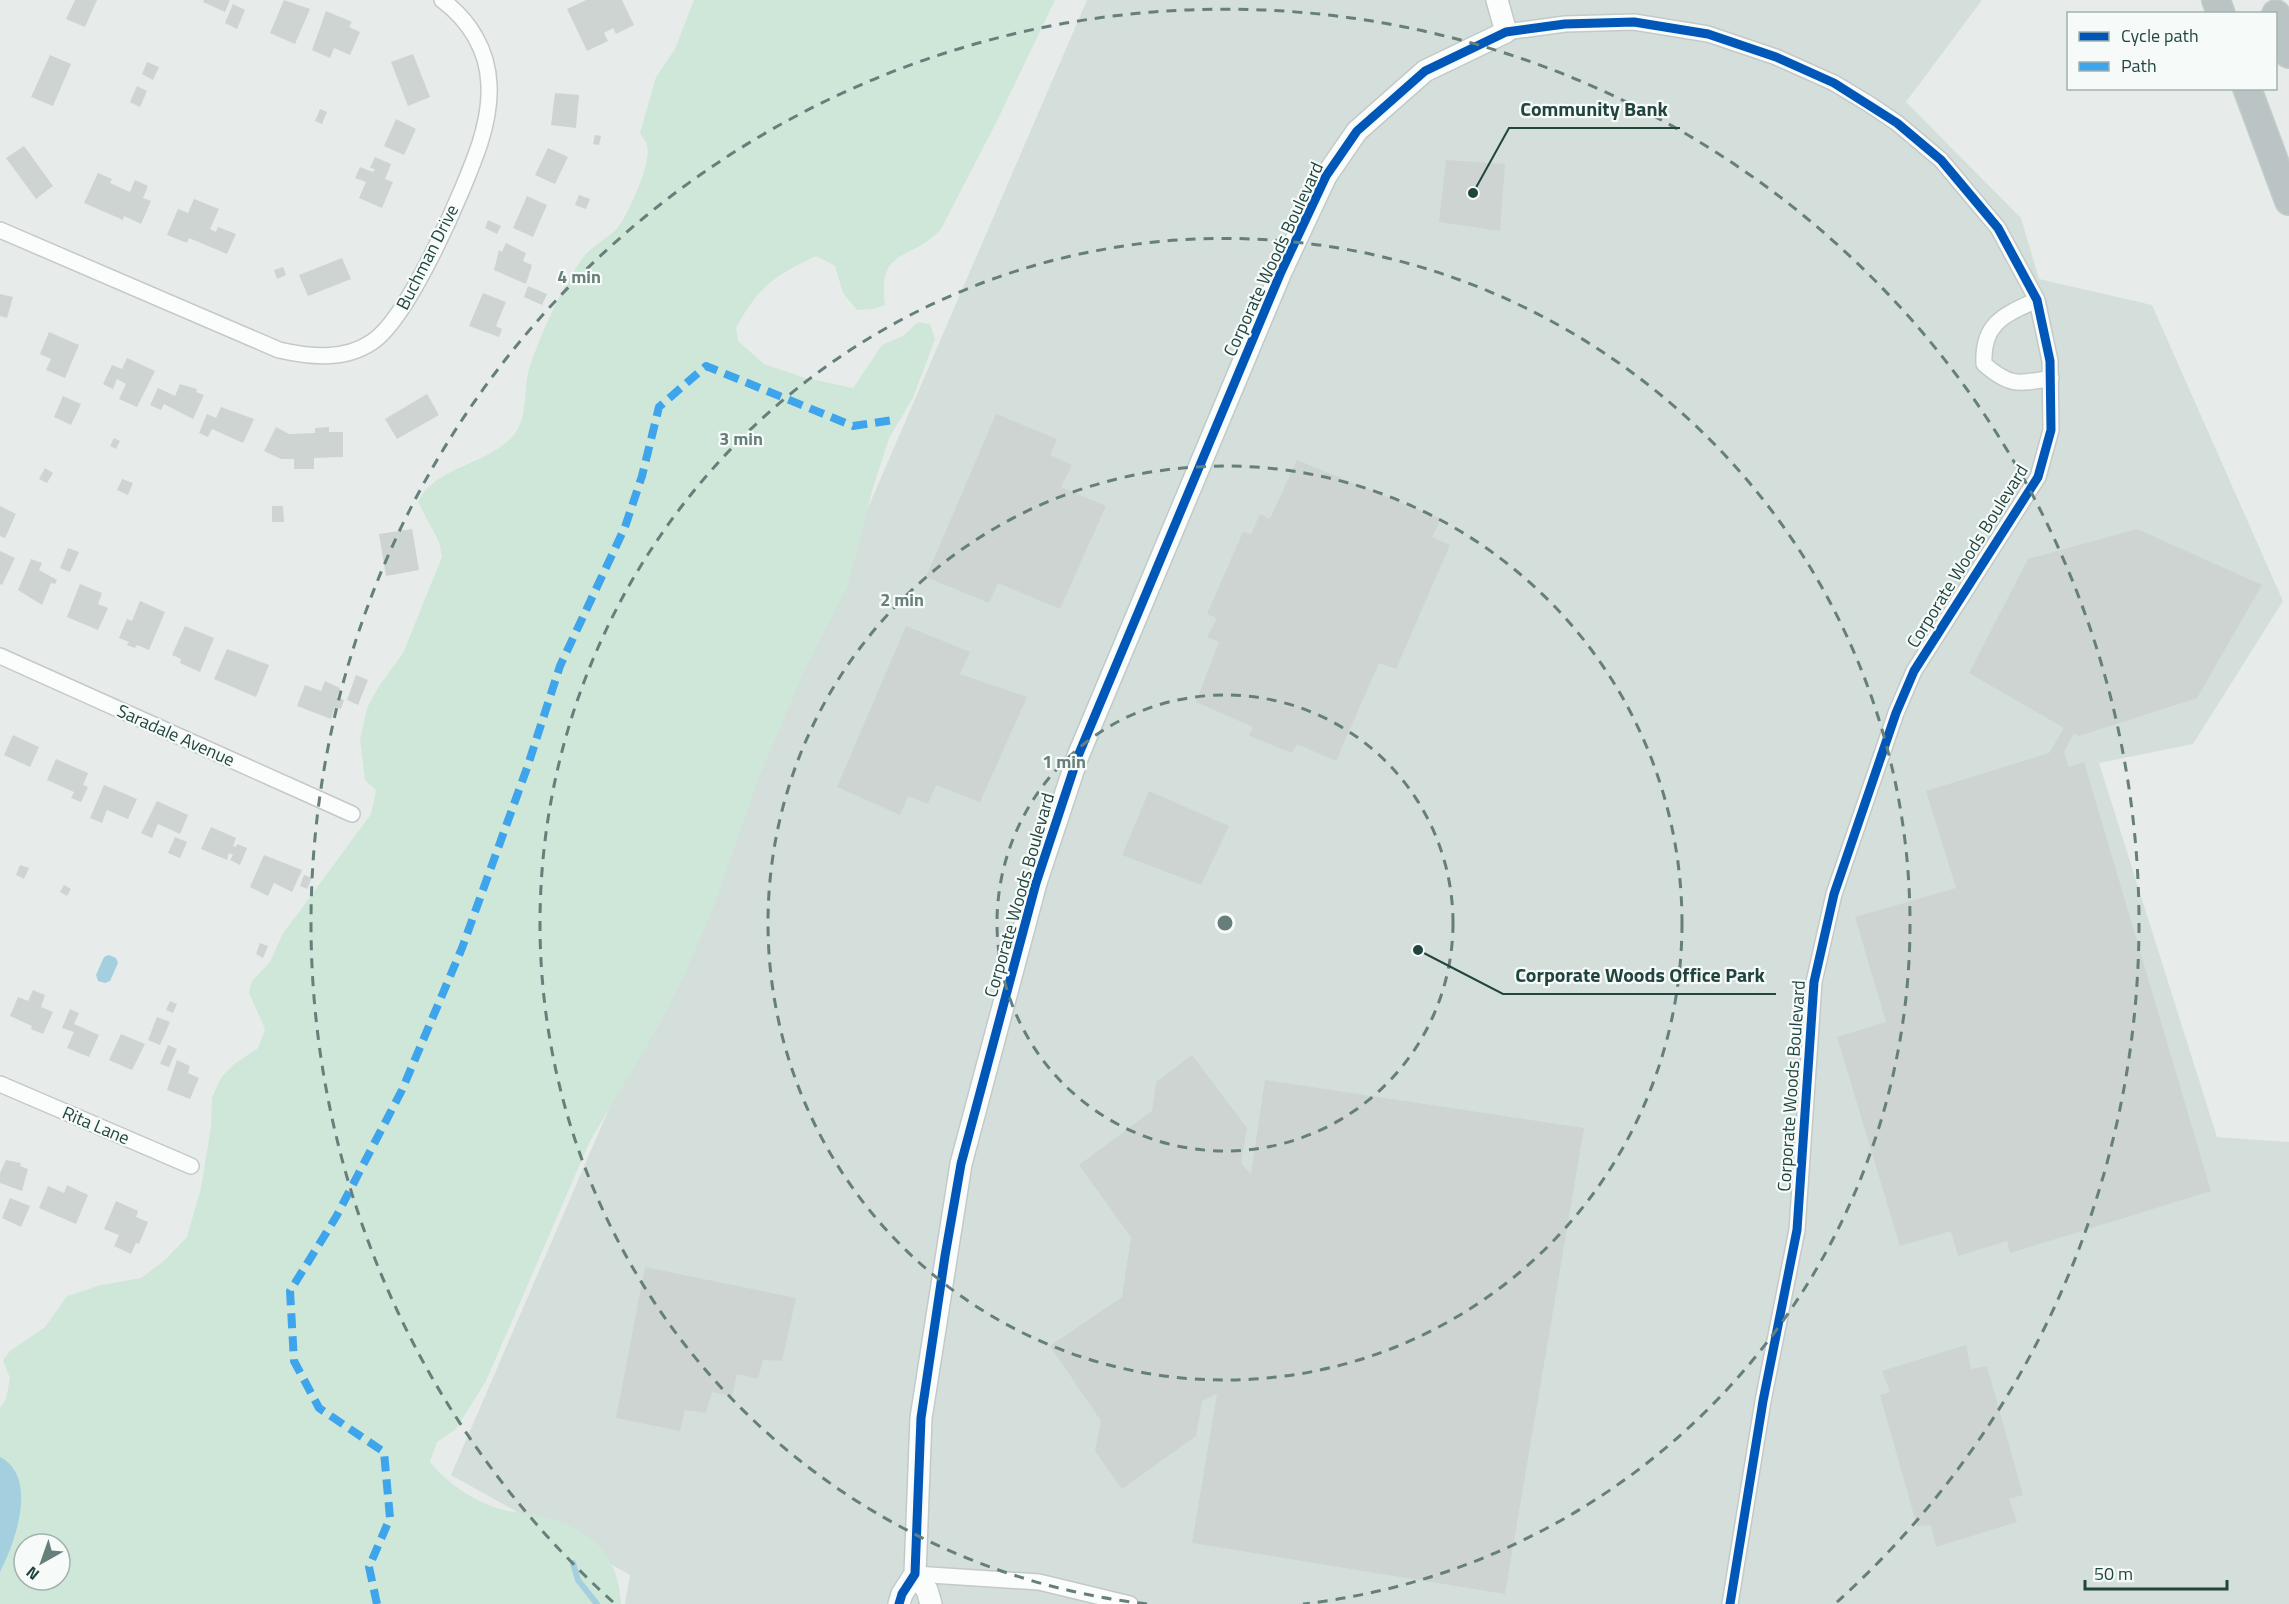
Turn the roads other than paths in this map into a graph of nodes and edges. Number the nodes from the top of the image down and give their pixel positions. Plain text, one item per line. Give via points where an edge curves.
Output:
1 (442, 0) edge
2 (1497, 0) edge
3 (2277, 17) edge
4 (1506, 32) junction
5 (2289, 54) edge
6 (2248, 90) edge
7 (2288, 199) edge
8 (0, 230) edge
9 (2037, 300) junction
10 (2051, 378) junction
11 (0, 656) edge
12 (352, 814) dead end
13 (0, 1084) edge
14 (191, 1166) dead end
15 (915, 1574) junction
16 (899, 1604) edge
17 (931, 1604) edge
18 (1130, 1604) edge
19 (1730, 1604) edge

1 - 8 street, Buchman Drive via 470,27 482,49 489,84 486,120 473,163 410,295 390,326 370,344 337,355 279,350
2 - 4 street
3 - 5 highway
4 - 9 street, Corporate Woods Boulevard via 1565,24 1634,22 1708,34 1776,57 1834,83 1897,123 1941,160 1998,228
4 - 15 street, Corporate Woods Boulevard via 1449,57 1417,78 1357,131 1326,176 1281,272 1078,756 1036,884 961,1164 921,1418
6 - 7 highway
9 - 10 street, Corporate Woods Boulevard
9 - 10 street via 2010,312 1990,329 1984,364 2016,384
10 - 19 street, Corporate Woods Boulevard via 2051,430 2038,477 1914,670 1834,894 1814,982 1797,1230 1763,1401
11 - 12 street, Saradale Avenue
13 - 14 street, Rita Lane
15 - 16 street, Corporate Woods Boulevard
15 - 17 street via 927,1590
15 - 18 street via 1039,1582

